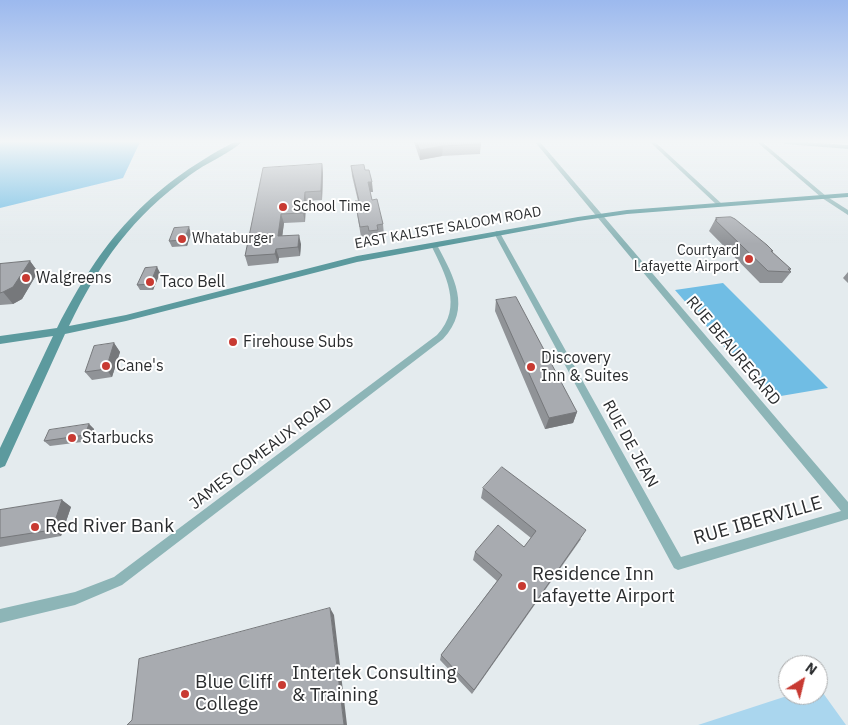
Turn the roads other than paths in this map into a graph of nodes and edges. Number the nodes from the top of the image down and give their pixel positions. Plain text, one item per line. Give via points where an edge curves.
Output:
1 (183, 176) edge
2 (566, 176) edge
3 (689, 176) edge
4 (799, 176) edge
5 (848, 195) edge
6 (824, 197) junction
7 (720, 205) junction
8 (848, 213) edge
9 (599, 215) junction
10 (497, 234) junction
11 (434, 245) junction
12 (61, 332) junction
13 (0, 340) edge
14 (0, 462) edge
15 (848, 510) edge
16 (848, 514) edge
17 (678, 564) joint
18 (0, 616) edge

1 - 12 main road via 129,224 93,271
2 - 9 street, RUE BEAUREGARD
3 - 7 street
4 - 6 street
5 - 6 main road, EAST KALISTE SALOOM ROAD
6 - 7 main road, EAST KALISTE SALOOM ROAD
6 - 8 street
7 - 9 main road, EAST KALISTE SALOOM ROAD
9 - 10 main road, EAST KALISTE SALOOM ROAD
9 - 15 street, RUE BEAUREGARD
10 - 11 main road, EAST KALISTE SALOOM ROAD
10 - 17 street, RUE DE JEAN
11 - 12 main road, EAST KALISTE SALOOM ROAD via 329,265
11 - 18 street, JAMES COMEAUX ROAD via 455,304 452,322 440,337 118,581 65,602
12 - 13 main road, EAST KALISTE SALOOM ROAD
12 - 14 main road
16 - 17 street, RUE IBERVILLE

